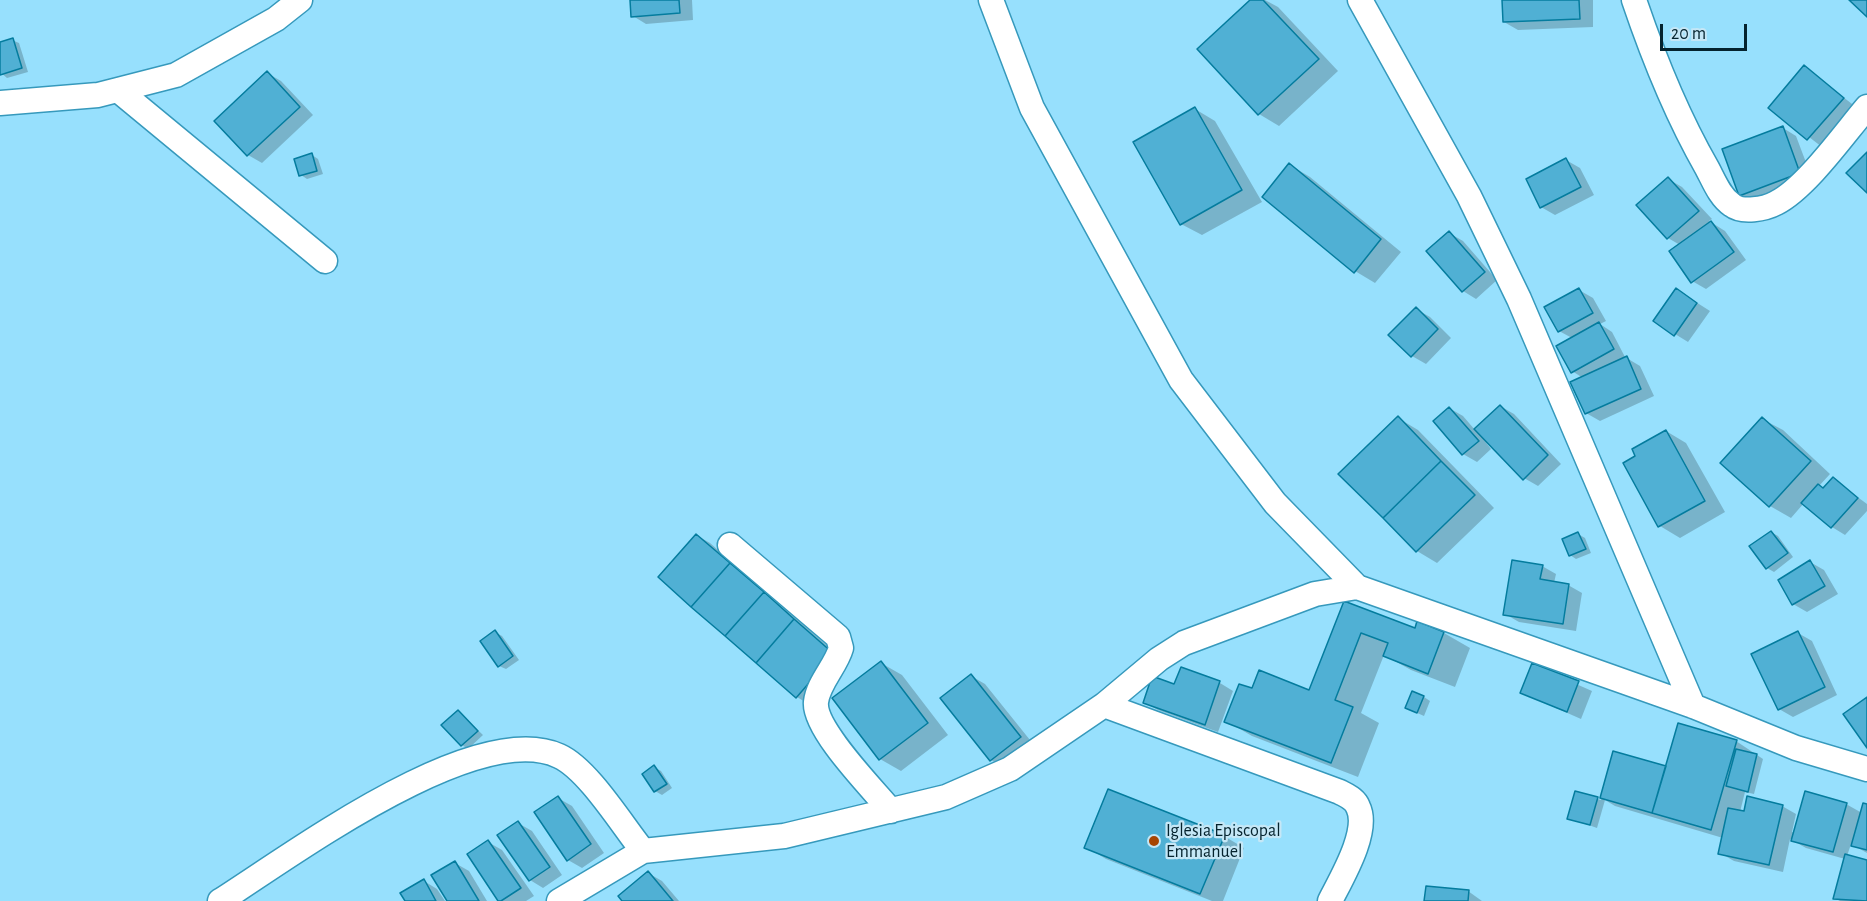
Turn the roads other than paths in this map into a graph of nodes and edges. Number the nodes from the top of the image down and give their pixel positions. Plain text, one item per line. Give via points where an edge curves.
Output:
1 (300, 0) edge
2 (991, 0) edge
3 (1360, 0) edge
4 (1634, 0) edge
5 (118, 90) junction
6 (0, 103) edge
7 (1867, 107) edge
8 (325, 261) dead end
9 (730, 545) dead end
10 (1358, 587) junction
11 (1104, 705) junction
12 (1693, 706) junction
13 (1867, 769) edge
14 (891, 811) junction
15 (643, 851) junction
16 (220, 901) edge
17 (559, 901) edge
18 (1330, 901) edge

1 - 5 street via 276,20 176,75
2 - 10 street via 1032,108 1181,380 1275,503
3 - 12 street via 1469,196 1519,299
4 - 7 street via 1681,123 1723,198 1734,208 1774,204 1793,193
5 - 6 street via 50,101
5 - 8 street
9 - 14 street via 838,637 841,648 816,702 818,716
10 - 11 street via 1315,594 1184,644 1159,659
10 - 12 street
11 - 14 street via 1010,769 946,797
11 - 18 street via 1352,799 1359,810 1360,826 1351,861
12 - 13 street via 1796,748
14 - 15 street via 784,836
15 - 16 street via 578,767 542,751 508,750 441,770 371,805
15 - 17 street

